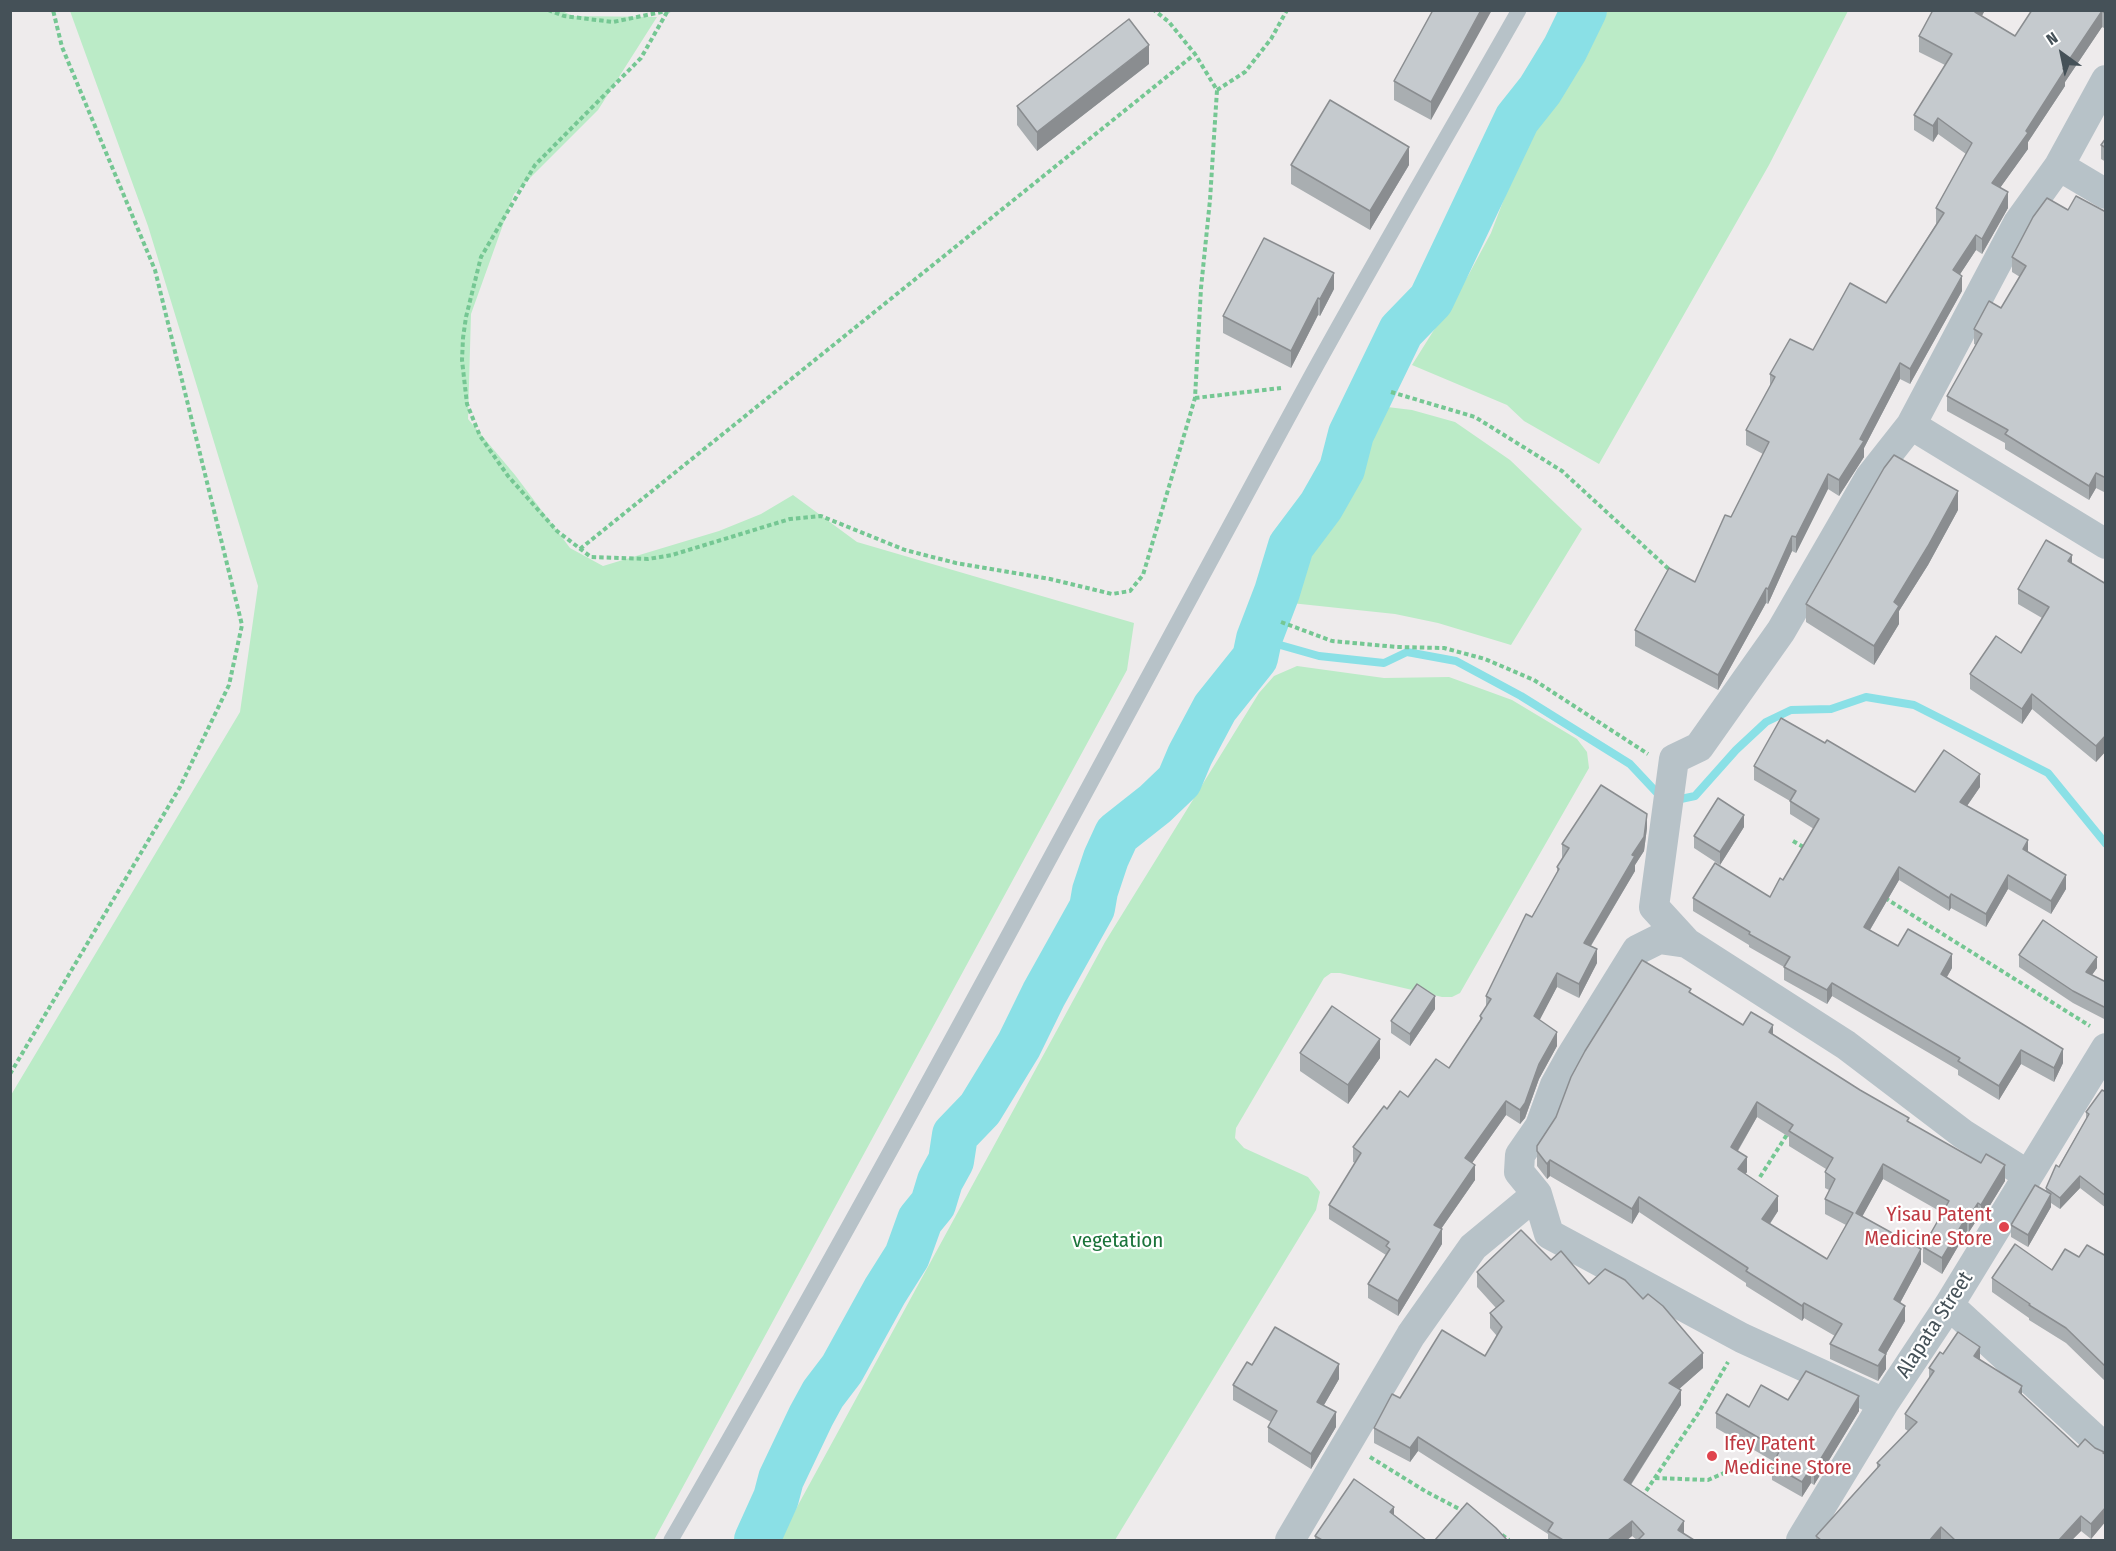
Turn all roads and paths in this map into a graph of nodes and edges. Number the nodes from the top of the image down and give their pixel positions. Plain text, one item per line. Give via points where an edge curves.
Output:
1 (53, 10) edge
2 (548, 10) edge
3 (1154, 10) edge
4 (1287, 10) edge
5 (1519, 10) edge
6 (669, 11) edge
7 (1195, 54) junction
8 (2106, 80) edge
9 (1217, 90) junction
10 (2059, 166) junction
11 (2106, 194) edge
12 (1306, 385) junction
13 (1391, 392) dead end
14 (1195, 398) junction
15 (1911, 425) junction
16 (2106, 544) edge
17 (580, 549) junction
18 (1680, 576) edge
19 (1281, 622) dead end
20 (1674, 759) junction
21 (1794, 841) dead end
22 (1814, 854) edge
23 (1884, 898) edge
24 (1687, 943) junction
25 (2100, 1058) edge
26 (10, 1074) edge
27 (1791, 1130) edge
28 (2028, 1175) junction
29 (1760, 1177) dead end
30 (1538, 1194) junction
31 (1949, 1305) junction
32 (1742, 1338) junction
33 (1884, 1403) junction
34 (1347, 1443) junction
35 (2106, 1449) edge
36 (1779, 1468) edge
37 (1654, 1478) junction
38 (1637, 1504) edge
39 (1471, 1515) edge
40 (1499, 1534) edge
41 (671, 1540) edge
42 (1290, 1540) edge
43 (1509, 1540) edge
44 (1801, 1540) edge

1 - 26 path via 62,47 155,270 242,625 229,685 180,787
2 - 6 path via 613,22
3 - 7 path
4 - 9 path via 1245,72
5 - 12 lane
6 - 17 path via 641,58 535,165 481,257 466,317 462,360 467,404 480,436 508,476 557,531
7 - 9 path
7 - 17 path
8 - 10 street
9 - 14 path
10 - 11 street
10 - 15 street via 2018,223
12 - 14 path
12 - 41 lane via 769,1371
13 - 18 path via 1475,417 1562,471
14 - 17 path via 1143,575 1130,591 1112,594 956,563 895,547 821,516 790,519 702,547 648,559 591,557
15 - 16 street
15 - 20 street via 1870,477 1781,631 1699,747
19 - 20 path via 1332,640 1444,648 1485,658 1534,680 1653,758
20 - 24 street via 1654,906
21 - 22 path
23 - 25 path
24 - 28 street via 1846,1045 1963,1134
24 - 30 street via 1659,939 1637,950 1570,1058 1540,1126 1520,1155 1519,1172
25 - 28 street, Alapata Street
27 - 29 path
28 - 31 street, Alapata Street
30 - 32 street via 1549,1234
30 - 34 street via 1473,1247 1411,1335
31 - 33 street, Alapata Street
31 - 35 street
32 - 33 street
32 - 37 path
33 - 44 street, Alapata Street
34 - 39 path
34 - 42 street
36 - 37 path via 1747,1463 1708,1480
37 - 38 path
40 - 43 path

